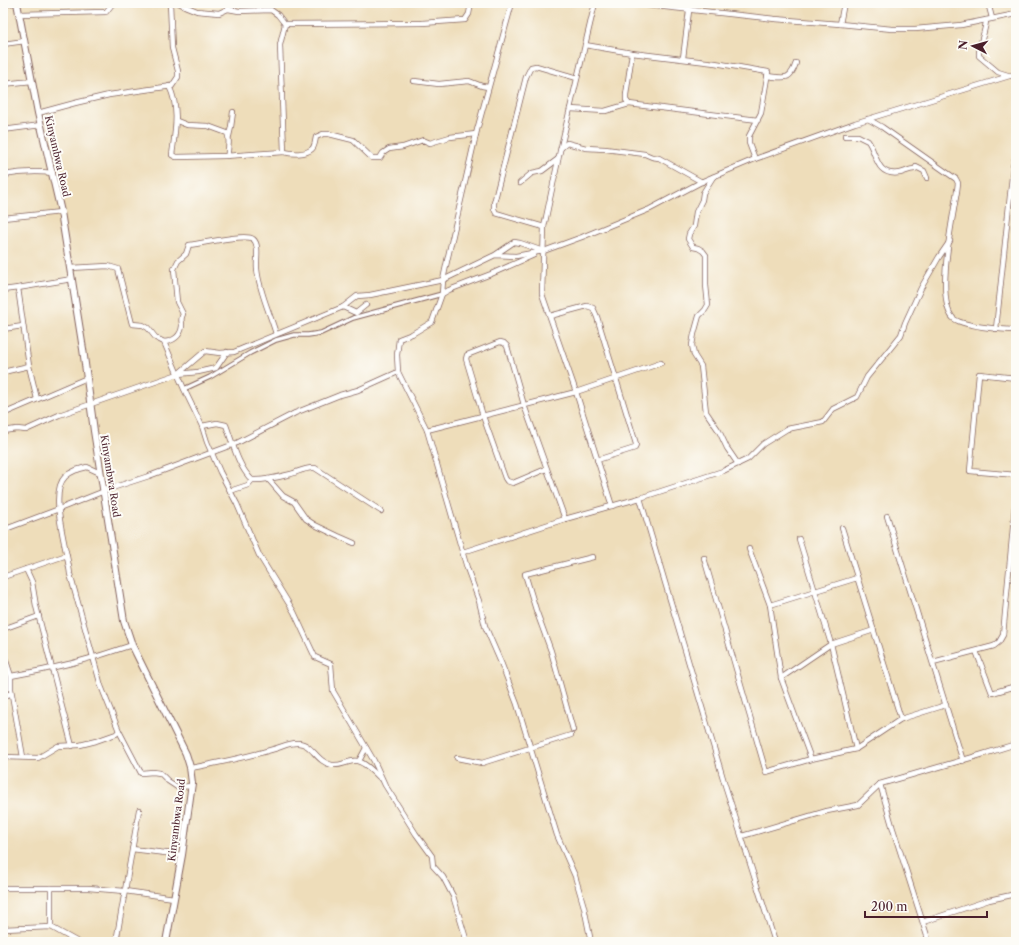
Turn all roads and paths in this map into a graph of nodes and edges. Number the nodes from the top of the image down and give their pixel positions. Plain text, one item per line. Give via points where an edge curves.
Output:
1 (13, 3) edge
2 (17, 3) edge
3 (113, 3) edge
4 (170, 3) edge
5 (179, 3) edge
6 (471, 3) edge
7 (512, 3) edge
8 (595, 3) edge
9 (636, 3) edge
10 (690, 3) edge
11 (844, 3) edge
12 (988, 3) edge
13 (3, 5) edge
14 (689, 10) junction
15 (19, 14) junction
16 (1016, 14) edge
17 (992, 18) junction
18 (986, 20) junction
19 (285, 24) junction
20 (840, 24) junction
21 (24, 41) junction
22 (3, 44) edge
23 (585, 45) junction
24 (632, 53) junction
25 (683, 58) junction
26 (796, 63) dead end
27 (1016, 74) edge
28 (767, 76) junction
29 (1011, 76) junction
30 (578, 78) junction
31 (32, 81) junction
32 (414, 81) dead end
33 (3, 84) edge
34 (169, 86) junction
35 (488, 87) junction
36 (629, 104) junction
37 (570, 109) junction
38 (233, 112) dead end
39 (38, 113) junction
40 (868, 119) junction
41 (758, 120) junction
42 (177, 121) junction
43 (41, 124) junction
44 (3, 130) edge
45 (476, 134) junction
46 (229, 136) junction
47 (845, 136) dead end
48 (560, 151) junction
49 (284, 152) junction
50 (1016, 154) edge
51 (228, 156) junction
52 (558, 159) junction
53 (755, 159) junction
54 (53, 173) junction
55 (3, 175) edge
56 (713, 177) junction
57 (928, 178) dead end
58 (702, 182) junction
59 (520, 183) dead end
60 (61, 212) junction
61 (3, 218) edge
62 (544, 227) junction
63 (950, 242) junction
64 (543, 251) junction
65 (495, 255) junction
66 (70, 268) junction
67 (72, 279) junction
68 (443, 280) junction
69 (18, 288) junction
70 (3, 290) edge
71 (442, 294) junction
72 (366, 305) dead end
73 (342, 306) junction
74 (550, 316) junction
75 (23, 326) junction
76 (3, 329) edge
77 (996, 329) junction
78 (1016, 330) edge
79 (276, 334) junction
80 (164, 342) junction
81 (227, 352) junction
82 (661, 364) dead end
83 (29, 366) junction
84 (3, 372) edge
85 (398, 372) junction
86 (178, 374) junction
87 (87, 378) junction
88 (616, 378) junction
89 (1016, 378) edge
90 (184, 389) junction
91 (576, 392) junction
92 (37, 399) junction
93 (90, 404) junction
94 (524, 405) junction
95 (3, 414) edge
96 (483, 416) junction
97 (202, 426) junction
98 (427, 430) junction
99 (3, 431) edge
100 (233, 444) junction
101 (212, 452) junction
102 (597, 460) junction
103 (738, 464) junction
104 (546, 469) junction
105 (100, 473) junction
106 (1016, 476) edge
107 (268, 479) junction
108 (252, 480) junction
109 (230, 491) junction
110 (103, 492) junction
111 (1016, 495) edge
112 (640, 498) junction
113 (612, 506) junction
114 (58, 510) junction
115 (381, 511) dead end
116 (887, 516) dead end
117 (565, 519) junction
118 (842, 528) dead end
119 (3, 530) edge
120 (799, 539) dead end
121 (354, 543) dead end
122 (749, 549) dead end
123 (463, 552) junction
124 (67, 555) junction
125 (593, 558) dead end
126 (704, 558) dead end
127 (26, 569) junction
128 (3, 577) edge
129 (858, 578) junction
130 (815, 590) junction
131 (770, 605) junction
132 (39, 616) junction
133 (3, 629) edge
134 (874, 630) junction
135 (831, 644) junction
136 (132, 645) junction
137 (976, 651) junction
138 (3, 652) edge
139 (94, 658) junction
140 (933, 662) junction
141 (52, 669) junction
142 (12, 676) junction
143 (781, 678) junction
144 (1016, 686) edge
145 (10, 694) dead end
146 (3, 696) edge
147 (946, 705) junction
148 (901, 719) junction
149 (119, 731) junction
150 (1016, 744) edge
151 (72, 746) junction
152 (366, 748) junction
153 (530, 748) junction
154 (856, 749) junction
155 (3, 757) edge
156 (23, 757) junction
157 (458, 758) dead end
158 (811, 759) junction
159 (963, 760) junction
160 (359, 761) junction
161 (190, 768) junction
162 (384, 782) junction
163 (880, 784) junction
164 (192, 786) junction
165 (139, 810) dead end
166 (742, 836) junction
167 (132, 849) junction
168 (182, 855) junction
169 (3, 888) edge
170 (51, 888) junction
171 (126, 891) junction
172 (1016, 894) edge
173 (174, 898) junction
174 (923, 922) junction
175 (51, 927) junction
176 (3, 929) edge
177 (68, 936) junction
178 (65, 942) edge
179 (78, 942) edge
180 (116, 942) edge
181 (166, 942) edge
182 (467, 942) edge
183 (591, 942) edge
184 (775, 942) edge
185 (929, 942) edge

1 - 13 street
2 - 15 street, Kinyambwa Road
3 - 15 street via 106,12
4 - 34 street via 172,48 178,77 172,86
5 - 19 street via 197,11 219,13 228,9 270,10
6 - 19 street via 465,20 422,23
7 - 35 street
8 - 23 street
9 - 14 street
10 - 14 street
11 - 20 street
12 - 17 street
14 - 20 street via 775,20
14 - 25 street
15 - 21 street, Kinyambwa Road
16 - 17 street
17 - 18 street
18 - 20 street via 915,29
18 - 29 street via 979,56 998,72
19 - 49 street via 280,45
21 - 22 street
21 - 31 street, Kinyambwa Road
23 - 24 street
23 - 30 street
24 - 25 street
24 - 36 street via 626,95
25 - 28 street via 768,72
26 - 28 street via 790,75
27 - 29 street
28 - 41 street
29 - 40 street
30 - 37 street
30 - 62 street via 536,66 531,67 526,77 494,203 496,213
31 - 33 street
31 - 39 street, Kinyambwa Road
32 - 35 street via 439,84 469,81
34 - 39 street via 109,95
34 - 42 street via 174,96
35 - 45 street
36 - 37 street via 605,111
36 - 41 street
37 - 48 street
38 - 46 street
39 - 43 street, Kinyambwa Road
40 - 53 street
40 - 63 street via 956,179 958,183
41 - 53 street via 748,138
42 - 46 street via 187,125 208,126
42 - 51 street via 172,155
43 - 44 street
43 - 54 street, Kinyambwa Road
45 - 49 street via 450,137 430,143 423,140 403,148 389,149 380,158 372,158 353,140 329,134 316,137 311,150 294,155
45 - 68 street
46 - 51 street
47 - 57 street via 858,136 868,141 877,164 888,172 897,174 916,167 924,171
48 - 52 street
48 - 58 street via 562,146 568,143 595,149 645,154 664,159
49 - 51 street
50 - 77 street
52 - 59 street via 542,171 532,173
52 - 62 street
53 - 56 street
54 - 55 street via 35,171
54 - 60 street, Kinyambwa Road
56 - 58 street
56 - 103 street via 703,193 688,239 693,247 706,255 708,305 699,316 692,345 700,366 706,412
58 - 64 street via 650,209
60 - 61 street
60 - 66 street, Kinyambwa Road
62 - 64 street
63 - 77 street via 945,279 946,299 953,317 959,321
63 - 103 street via 921,288 902,335 866,377 857,396 833,409 823,422 787,428
64 - 65 street via 516,256
64 - 65 street via 514,242
64 - 71 street
64 - 74 street via 542,294
65 - 68 street
66 - 67 street, Kinyambwa Road
66 - 80 street via 118,268 132,324 143,325
67 - 69 street
67 - 87 street, Kinyambwa Road
68 - 71 street
68 - 73 street via 357,296
69 - 70 street
69 - 75 street
71 - 85 street via 432,322 400,339 397,355
71 - 90 street via 353,318 321,333 294,335 276,340
72 - 73 street via 356,313
73 - 79 street
74 - 88 street via 581,307 593,308
74 - 91 street
75 - 76 street
75 - 83 street
77 - 78 street
79 - 80 street via 258,277 257,244 253,238 239,237 189,246 186,254 178,261 174,270 177,302 183,314 180,320 182,326 179,335 169,342
79 - 81 street via 234,352
80 - 86 street
81 - 86 street via 205,351
81 - 86 street via 216,368
82 - 88 street
83 - 84 street
83 - 92 street
85 - 98 street
85 - 100 street via 295,413
86 - 90 street
86 - 93 street
87 - 92 street
87 - 93 street, Kinyambwa Road
88 - 91 street
88 - 102 street via 636,444 635,448
89 - 106 street via 979,374 970,471
90 - 97 street
91 - 94 street
91 - 102 street
92 - 95 street
93 - 99 street via 26,430
93 - 105 street, Kinyambwa Road
94 - 96 street
94 - 96 street via 509,351 504,343 500,342 467,355 466,359
94 - 104 street
96 - 98 street
96 - 104 street via 507,482 513,484
97 - 100 street via 217,423 226,425
97 - 101 street
98 - 123 street
100 - 101 street
100 - 108 street via 239,461
101 - 109 street
101 - 110 street
102 - 113 street
103 - 112 street
104 - 117 street
105 - 110 street, Kinyambwa Road
105 - 114 street via 87,467 63,478 58,492
107 - 108 street
107 - 115 street via 308,467 315,468
107 - 121 street via 283,496 294,502 306,519
108 - 109 street via 248,485
109 - 152 street via 259,556 294,612 315,657 331,664 333,691
110 - 114 street
110 - 136 street, Kinyambwa Road via 123,614
111 - 137 street via 1003,635 994,646
112 - 113 street
112 - 166 street
113 - 117 street
114 - 119 street
114 - 124 street
116 - 140 street
117 - 123 street
118 - 129 street
120 - 130 street
122 - 131 street
123 - 153 street via 485,626 502,665
124 - 127 street
124 - 139 street
125 - 153 street via 525,574 551,651 572,733
126 - 158 street via 766,772
127 - 128 street
127 - 132 street via 32,582
129 - 130 street
129 - 134 street
130 - 131 street
130 - 135 street
131 - 143 street
132 - 133 street
132 - 141 street
134 - 135 street
134 - 148 street
135 - 143 street
135 - 154 street
136 - 139 street
136 - 161 street, Kinyambwa Road via 186,754
137 - 140 street
137 - 144 street via 992,693
138 - 142 street
139 - 141 street
139 - 149 street via 101,686
140 - 147 street
141 - 142 street
141 - 151 street
142 - 156 street via 11,689
143 - 158 street
145 - 146 street
147 - 148 street
147 - 159 street
148 - 154 street
149 - 151 street via 96,741
149 - 164 street via 141,773 160,773 177,787
150 - 159 street
151 - 156 street via 58,746 38,758
152 - 160 street
152 - 162 street
153 - 157 street via 482,763
153 - 183 street via 557,835 581,895
154 - 158 street
155 - 156 street
159 - 163 street
160 - 161 street via 333,765 324,763 307,745 298,742
160 - 162 street
161 - 164 street, Kinyambwa Road
162 - 182 street via 432,856 433,866 443,877 453,896
163 - 166 street via 858,805
163 - 174 street
164 - 168 street, Kinyambwa Road
165 - 167 street
166 - 184 street
167 - 168 street
167 - 171 street
168 - 173 street, Kinyambwa Road
169 - 170 street
170 - 171 street
170 - 175 street
171 - 173 street
171 - 180 street
172 - 174 street via 989,900
173 - 181 street, Kinyambwa Road
174 - 185 street
175 - 176 street
175 - 177 street
177 - 178 street
177 - 179 street

